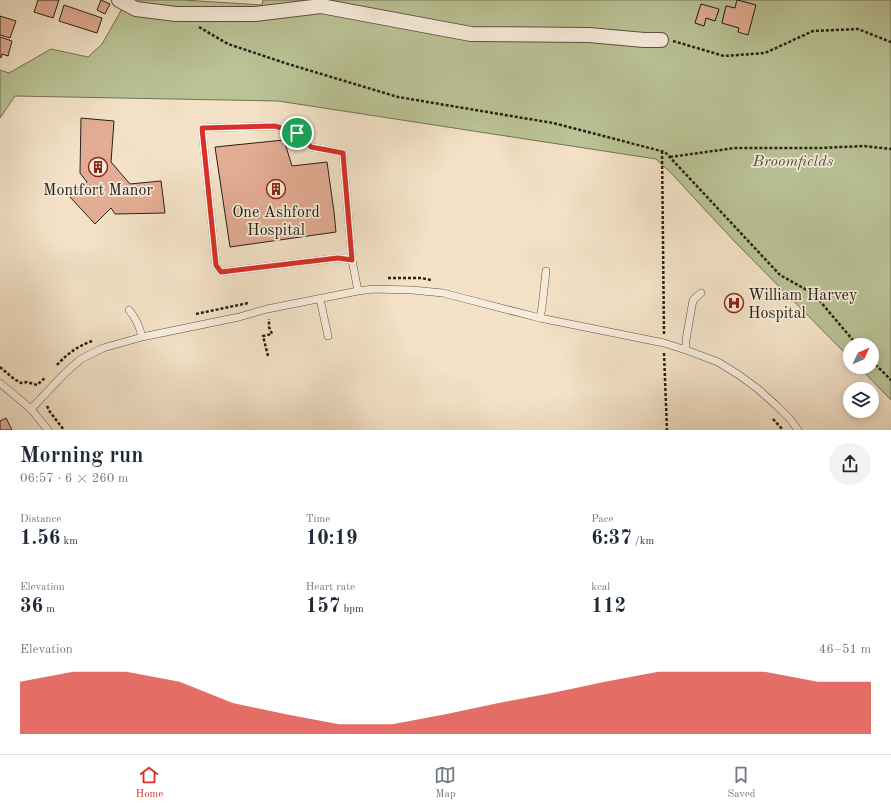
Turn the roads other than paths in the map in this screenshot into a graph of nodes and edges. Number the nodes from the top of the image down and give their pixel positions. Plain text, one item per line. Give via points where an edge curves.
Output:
1 (119, 0) edge
2 (661, 40) road end
3 (352, 260) junction
4 (546, 271) dead end
5 (358, 291) junction
6 (701, 293) dead end
7 (320, 299) junction
8 (129, 310) dead end
9 (540, 318) junction
10 (328, 336) dead end
11 (142, 337) junction
12 (686, 350) junction
13 (0, 383) edge
14 (32, 409) junction
15 (48, 430) edge
16 (798, 430) edge

1 - 2 street via 136,9 176,14 256,14 321,6 470,34 589,35
3 - 3 lane via 338,258 221,272 216,265 202,128 275,126 297,133 311,147 343,153
3 - 5 lane
4 - 9 lane
5 - 7 lane
5 - 9 lane via 373,289 443,293
6 - 12 lane via 693,300
7 - 10 lane
7 - 11 lane
8 - 11 lane via 141,330
9 - 12 lane via 664,343
11 - 14 lane via 103,348 81,359
12 - 16 lane via 718,362 739,375 777,406
13 - 14 lane
14 - 15 lane

